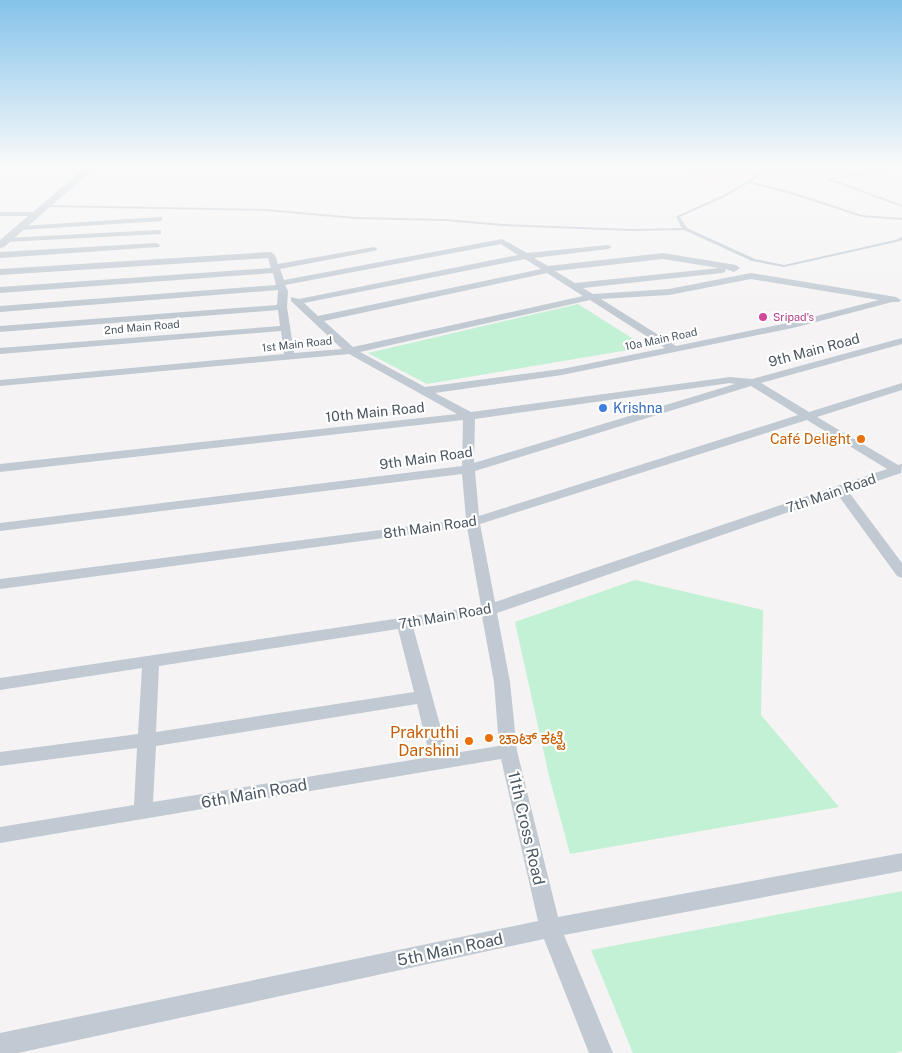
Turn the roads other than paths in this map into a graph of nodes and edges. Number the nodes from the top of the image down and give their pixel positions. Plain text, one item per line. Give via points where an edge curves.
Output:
1 (37, 215) edge
2 (323, 215) edge
3 (682, 215) edge
4 (859, 215) edge
5 (159, 219) dead end
6 (901, 220) edge
7 (22, 228) junction
8 (685, 229) junction
9 (158, 232) dead end
10 (902, 238) edge
11 (3, 243) edge
12 (156, 245) dead end
13 (608, 247) dead end
14 (374, 249) dead end
15 (0, 255) edge
16 (526, 256) junction
17 (276, 268) junction
18 (547, 269) junction
19 (0, 272) edge
20 (139, 280) junction
21 (573, 286) junction
22 (281, 287) junction
23 (24, 288) junction
24 (0, 290) edge
25 (592, 298) junction
26 (136, 299) junction
27 (899, 299) edge
28 (302, 305) junction
29 (15, 308) junction
30 (0, 309) edge
31 (282, 309) junction
32 (318, 319) junction
33 (286, 328) junction
34 (0, 329) edge
35 (902, 341) edge
36 (674, 349) junction
37 (0, 351) edge
38 (352, 351) junction
39 (290, 358) junction
40 (752, 382) junction
41 (0, 383) edge
42 (902, 386) edge
43 (423, 390) junction
44 (469, 416) junction
45 (808, 416) junction
46 (0, 468) edge
47 (468, 469) junction
48 (899, 469) edge
49 (841, 490) junction
50 (473, 522) junction
51 (0, 527) edge
52 (902, 573) edge
53 (0, 584) edge
54 (489, 610) junction
55 (404, 623) junction
56 (151, 662) junction
57 (0, 684) edge
58 (424, 697) junction
59 (147, 740) junction
60 (508, 750) junction
61 (0, 759) edge
62 (442, 762) junction
63 (143, 812) junction
64 (0, 835) edge
65 (902, 862) edge
66 (550, 928) junction
67 (0, 1045) edge
68 (601, 1053) edge

1 - 7 street
2 - 8 lane via 632,230
3 - 8 lane via 678,217
4 - 6 lane
5 - 7 street
7 - 11 street
8 - 10 lane via 754,260 784,266
9 - 11 street
12 - 15 street
13 - 16 street
14 - 17 street
16 - 18 street
16 - 22 street via 502,241
16 - 28 street
17 - 19 street via 272,255
17 - 20 street
17 - 22 street
18 - 21 street
18 - 21 street via 663,256 736,268
18 - 32 street
20 - 23 street
20 - 26 street
21 - 25 street
22 - 26 street
22 - 28 street
22 - 31 street
23 - 24 street
23 - 29 street
25 - 27 street, 1st Main Road via 669,292 751,276
25 - 36 street
25 - 38 street, 1st Main Road
26 - 29 street
27 - 36 street, 10a Main Road
28 - 31 street
28 - 32 street
29 - 30 street
31 - 33 street
31 - 34 street
32 - 38 street
33 - 37 street, 2nd Main Road
33 - 39 street
35 - 40 street, 9th Main Road
36 - 43 street, 10a Main Road via 562,372
38 - 39 street, 1st Main Road
38 - 43 street
39 - 41 street, 1st Main Road
40 - 44 street, 10th Main Road via 730,380
40 - 45 street
40 - 47 street, 9th Main Road
42 - 45 street, 8th Main Road
43 - 44 street
44 - 46 street, 10th Main Road
44 - 47 street, 11th Cross Road
45 - 48 street
45 - 50 street, 8th Main Road
47 - 50 street, 11th Cross Road
47 - 51 street, 9th Main Road
48 - 49 street, 7th Main Road
49 - 52 street
49 - 54 street, 7th Main Road
50 - 53 street, 8th Main Road
50 - 54 street, 11th Cross Road
54 - 55 street, 7th Main Road
54 - 60 street, 11th Cross Road via 502,682
55 - 56 street, 7th Main Road
55 - 58 street
56 - 57 street, 7th Main Road
56 - 59 street
58 - 59 street
58 - 62 street
59 - 61 street
59 - 63 street
60 - 62 street, 6th Main Road
60 - 66 street, 11th Cross Road
62 - 63 street, 6th Main Road
63 - 64 street, 6th Main Road
65 - 66 street, 5th Main Road
66 - 67 street, 5th Main Road
66 - 68 street, 11th Cross Road

